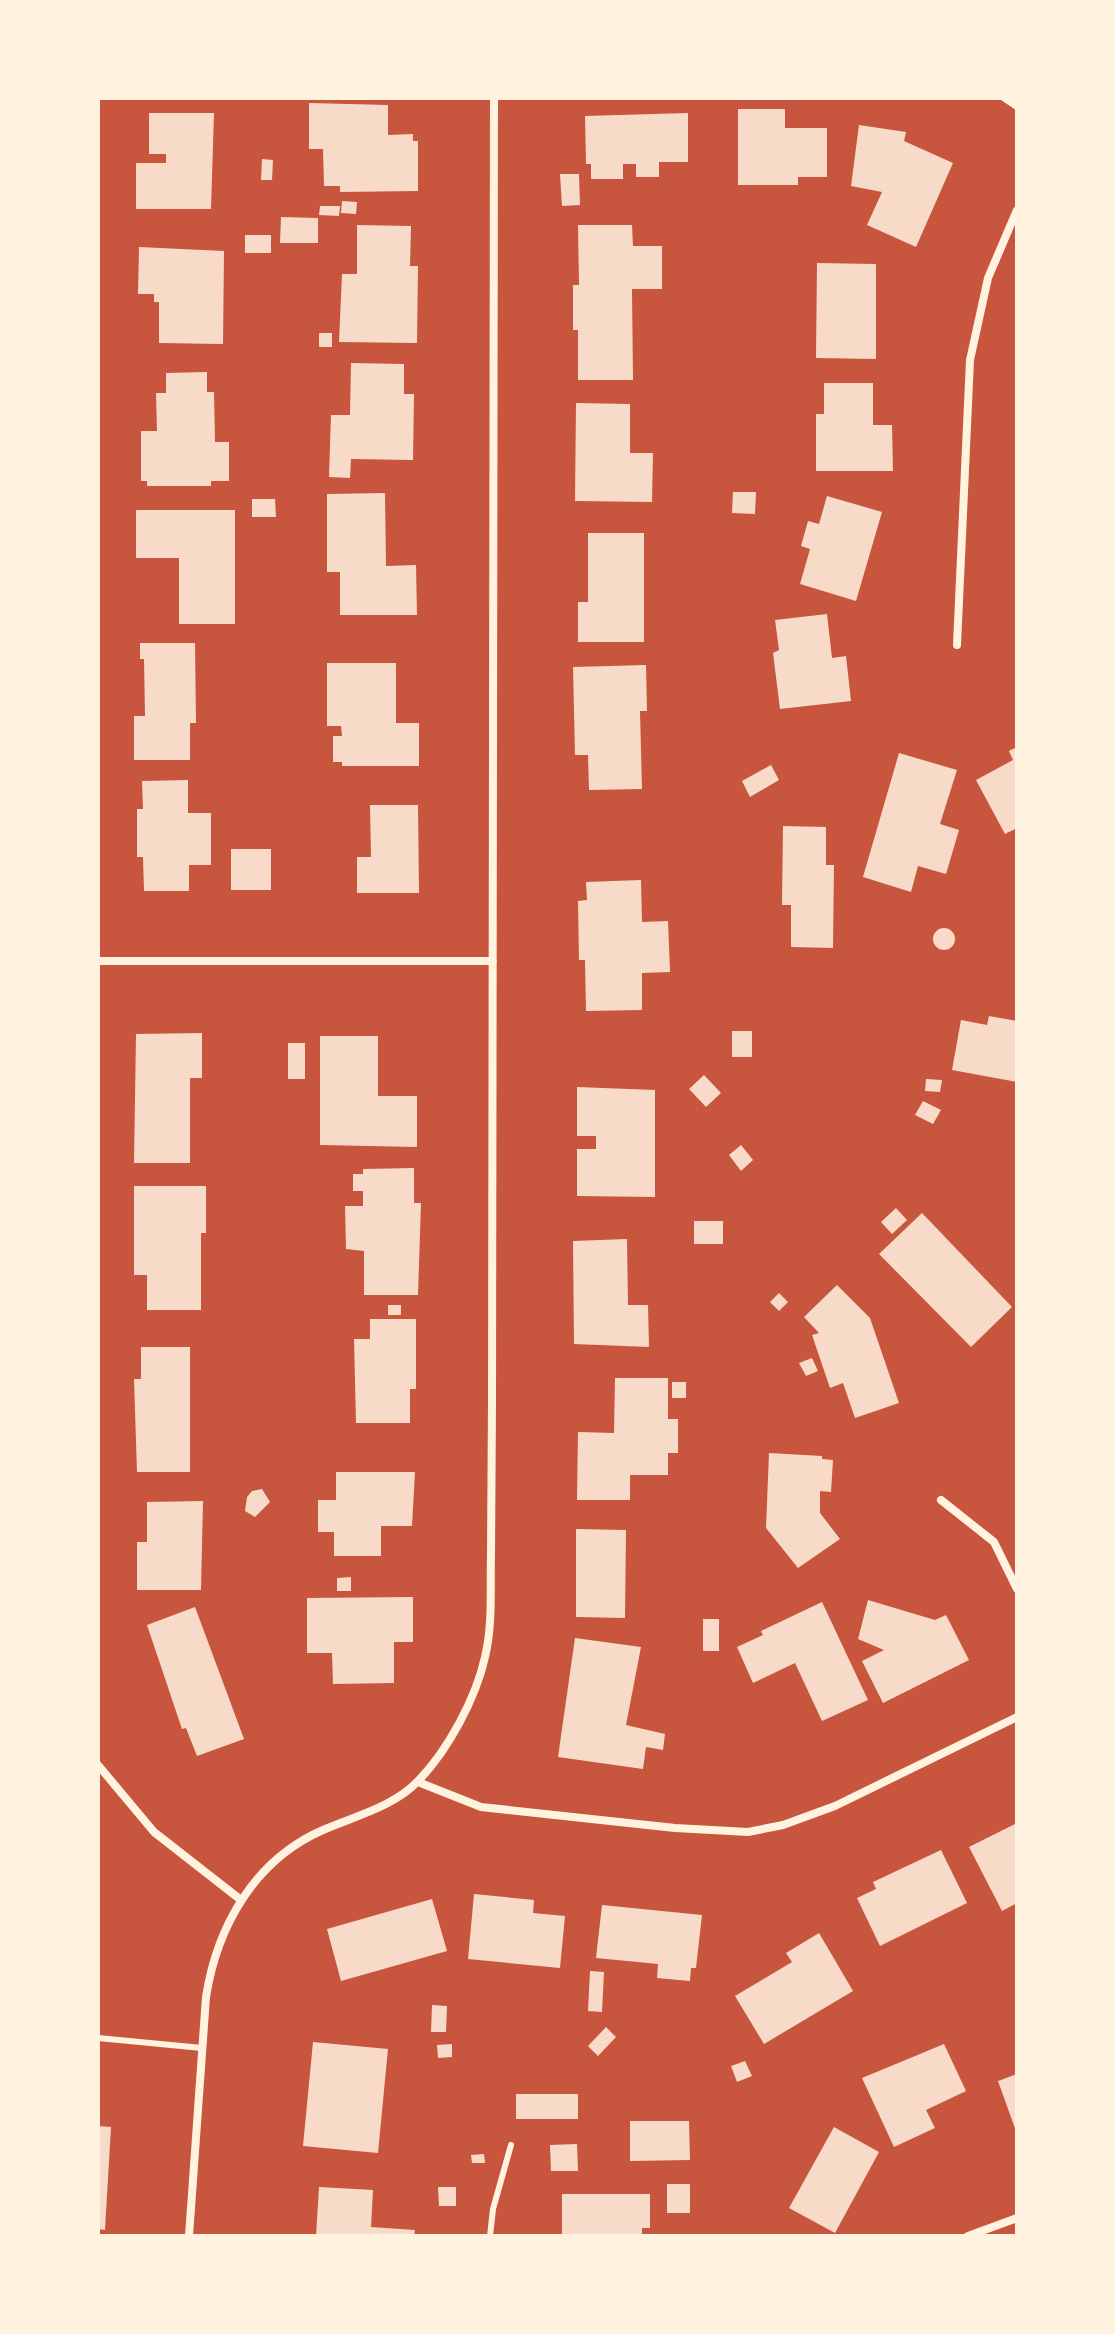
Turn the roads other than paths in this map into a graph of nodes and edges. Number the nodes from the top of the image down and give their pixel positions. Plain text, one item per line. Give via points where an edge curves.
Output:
1 (494, 98) edge
2 (1005, 98) edge
3 (1017, 106) edge
4 (1017, 210) edge
5 (957, 645) dead end
6 (98, 961) edge
7 (493, 961) junction
8 (941, 1500) dead end
9 (1017, 1589) edge
10 (1017, 1717) edge
11 (98, 1765) edge
12 (418, 1782) junction
13 (241, 1900) junction
14 (98, 2038) edge
15 (202, 2048) junction
16 (511, 2145) dead end
17 (1017, 2218) edge
18 (189, 2236) edge
19 (490, 2236) edge
20 (968, 2236) edge

1 - 7 street
2 - 3 street
4 - 5 street via 988,278 970,360
6 - 7 street
7 - 12 street via 490,1619 485,1659 468,1701
8 - 9 street via 994,1542
10 - 12 street via 835,1806 748,1832 481,1807
11 - 13 street via 154,1832
12 - 13 street via 392,1801 291,1848
13 - 15 street via 211,1961
14 - 15 lane
15 - 18 street
16 - 19 lane
17 - 20 street

